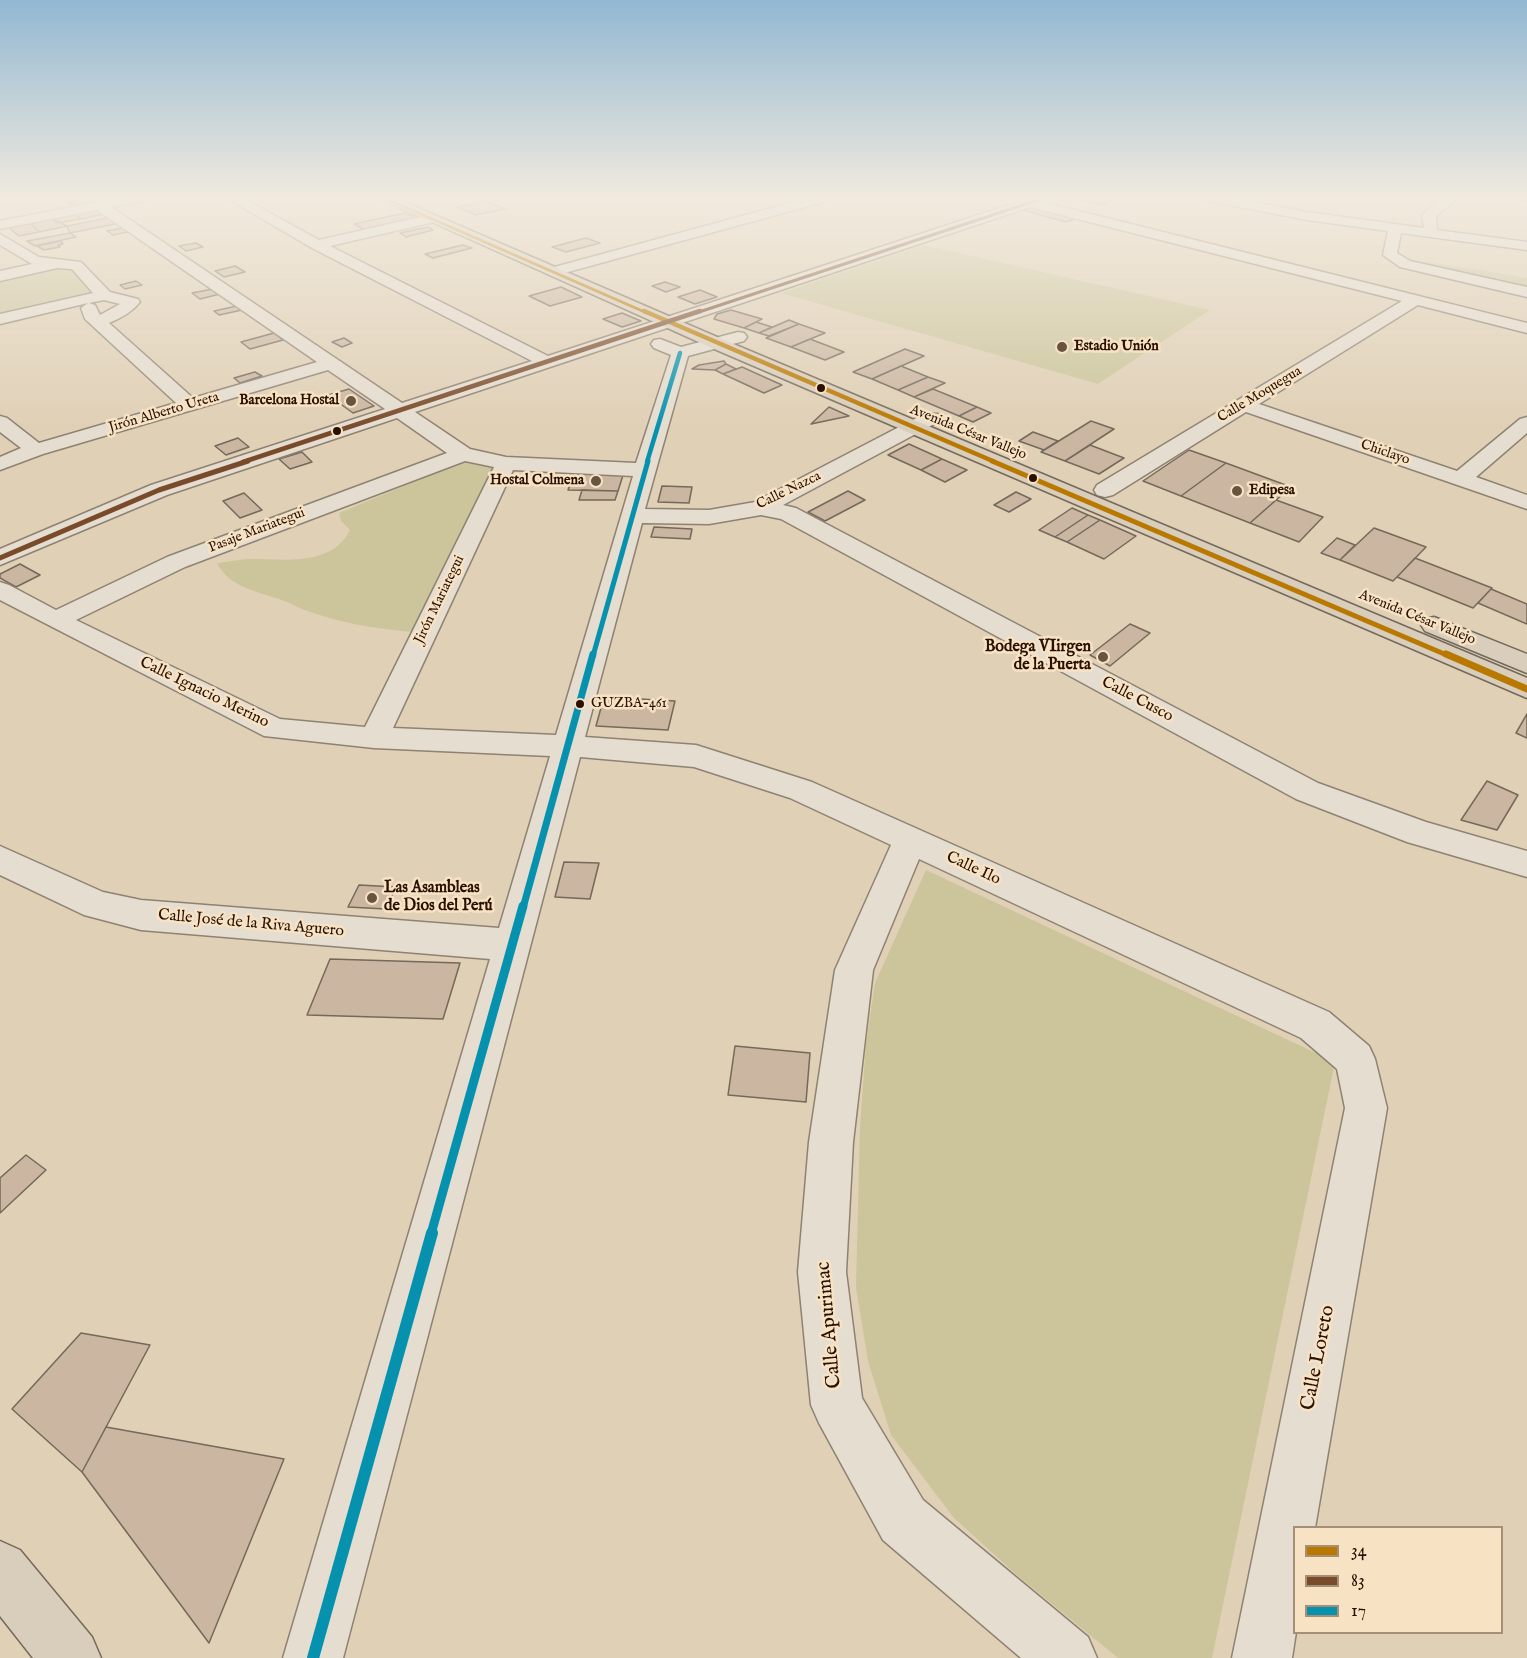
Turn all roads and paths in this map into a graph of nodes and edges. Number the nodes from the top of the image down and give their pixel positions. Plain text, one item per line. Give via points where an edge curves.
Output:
1 (85, 274) edge
2 (200, 274) edge
3 (375, 274) edge
4 (556, 274) edge
5 (590, 274) edge
6 (811, 274) edge
7 (1310, 274) edge
8 (1450, 274) edge
9 (1527, 292) edge
10 (104, 295) junction
11 (1527, 299) edge
12 (1414, 301) junction
13 (686, 315) junction
14 (0, 319) edge
15 (1499, 321) junction
16 (99, 322) junction
17 (1527, 328) edge
18 (634, 333) junction
19 (673, 338) junction
20 (728, 341) junction
21 (547, 362) junction
22 (330, 364) junction
23 (1244, 405) junction
24 (190, 406) junction
25 (400, 410) junction
26 (0, 422) edge
27 (922, 422) junction
28 (1527, 423) edge
29 (36, 450) junction
30 (463, 454) junction
31 (506, 463) junction
32 (0, 464) edge
33 (645, 470) junction
34 (1461, 479) junction
35 (1105, 490) junction
36 (1527, 502) edge
37 (761, 508) junction
38 (633, 516) junction
39 (1160, 522) junction
40 (0, 558) edge
41 (0, 590) edge
42 (1373, 600) dead end
43 (1417, 618) dead end
44 (55, 620) junction
45 (1527, 664) edge
46 (1527, 689) edge
47 (374, 738) junction
48 (569, 746) junction
49 (910, 840) junction
50 (0, 859) edge
51 (1527, 864) edge
52 (513, 945) junction
53 (1355, 1059) joint
54 (0, 1570) edge
55 (71, 1658) edge
56 (313, 1658) edge
57 (1067, 1658) edge
58 (1262, 1658) edge

1 - 10 street
2 - 22 street
3 - 21 street
4 - 19 main road, Avenida César Vallejo
5 - 13 main road, Avenida César Vallejo
6 - 13 street
7 - 12 street
8 - 9 street
10 - 14 street
10 - 16 street via 88,309
10 - 16 street via 132,302
11 - 15 street
12 - 15 street
12 - 23 street, Calle Moquegua
13 - 19 street
13 - 20 main road, Avenida César Vallejo
15 - 17 street
16 - 24 street
18 - 19 street
18 - 19 street
18 - 21 street
19 - 20 street
19 - 20 main road, Avenida César Vallejo
19 - 33 street
20 - 27 main road, Avenida César Vallejo
21 - 25 street
22 - 24 street, Jirón Alberto Ureta
22 - 25 street
23 - 34 street, Chiclayo
23 - 35 street, Calle Moquegua
24 - 29 street, Jirón Alberto Ureta
25 - 30 street
25 - 40 street via 159,490
26 - 29 street
27 - 35 main road, Avenida César Vallejo
27 - 37 street, Calle Nazca
27 - 39 main road, Avenida César Vallejo
28 - 34 street
29 - 32 street, Jirón Alberto Ureta
30 - 31 street
30 - 44 street, Pasaje Mariategui via 176,562
31 - 33 street
31 - 47 street, Jirón Mariategui
33 - 38 street
34 - 36 street, Chiclayo
35 - 39 main road, Avenida César Vallejo
37 - 38 street, Calle Nazca via 709,517
37 - 51 street, Calle Cusco via 788,513 1307,791 1419,833
38 - 48 street
39 - 42 main road, Avenida César Vallejo
39 - 46 main road, Avenida César Vallejo
41 - 44 street, Calle Ignacio Merino
43 - 45 main road, Avenida César Vallejo
44 - 47 street, Calle Ignacio Merino via 275,729
47 - 48 street, Calle Ignacio Merino
48 - 49 street, Calle Ilo via 696,756 801,790
48 - 52 street
49 - 53 street, Calle Ilo via 1315,1026
49 - 57 street, Calle Apurimac via 854,970 831,1142 822,1272 837,1405 903,1520
50 - 52 street, Calle José de la Riva Aguero via 97,905 141,915
52 - 56 street
53 - 58 street, Calle Loreto via 1366,1108
54 - 55 main road

